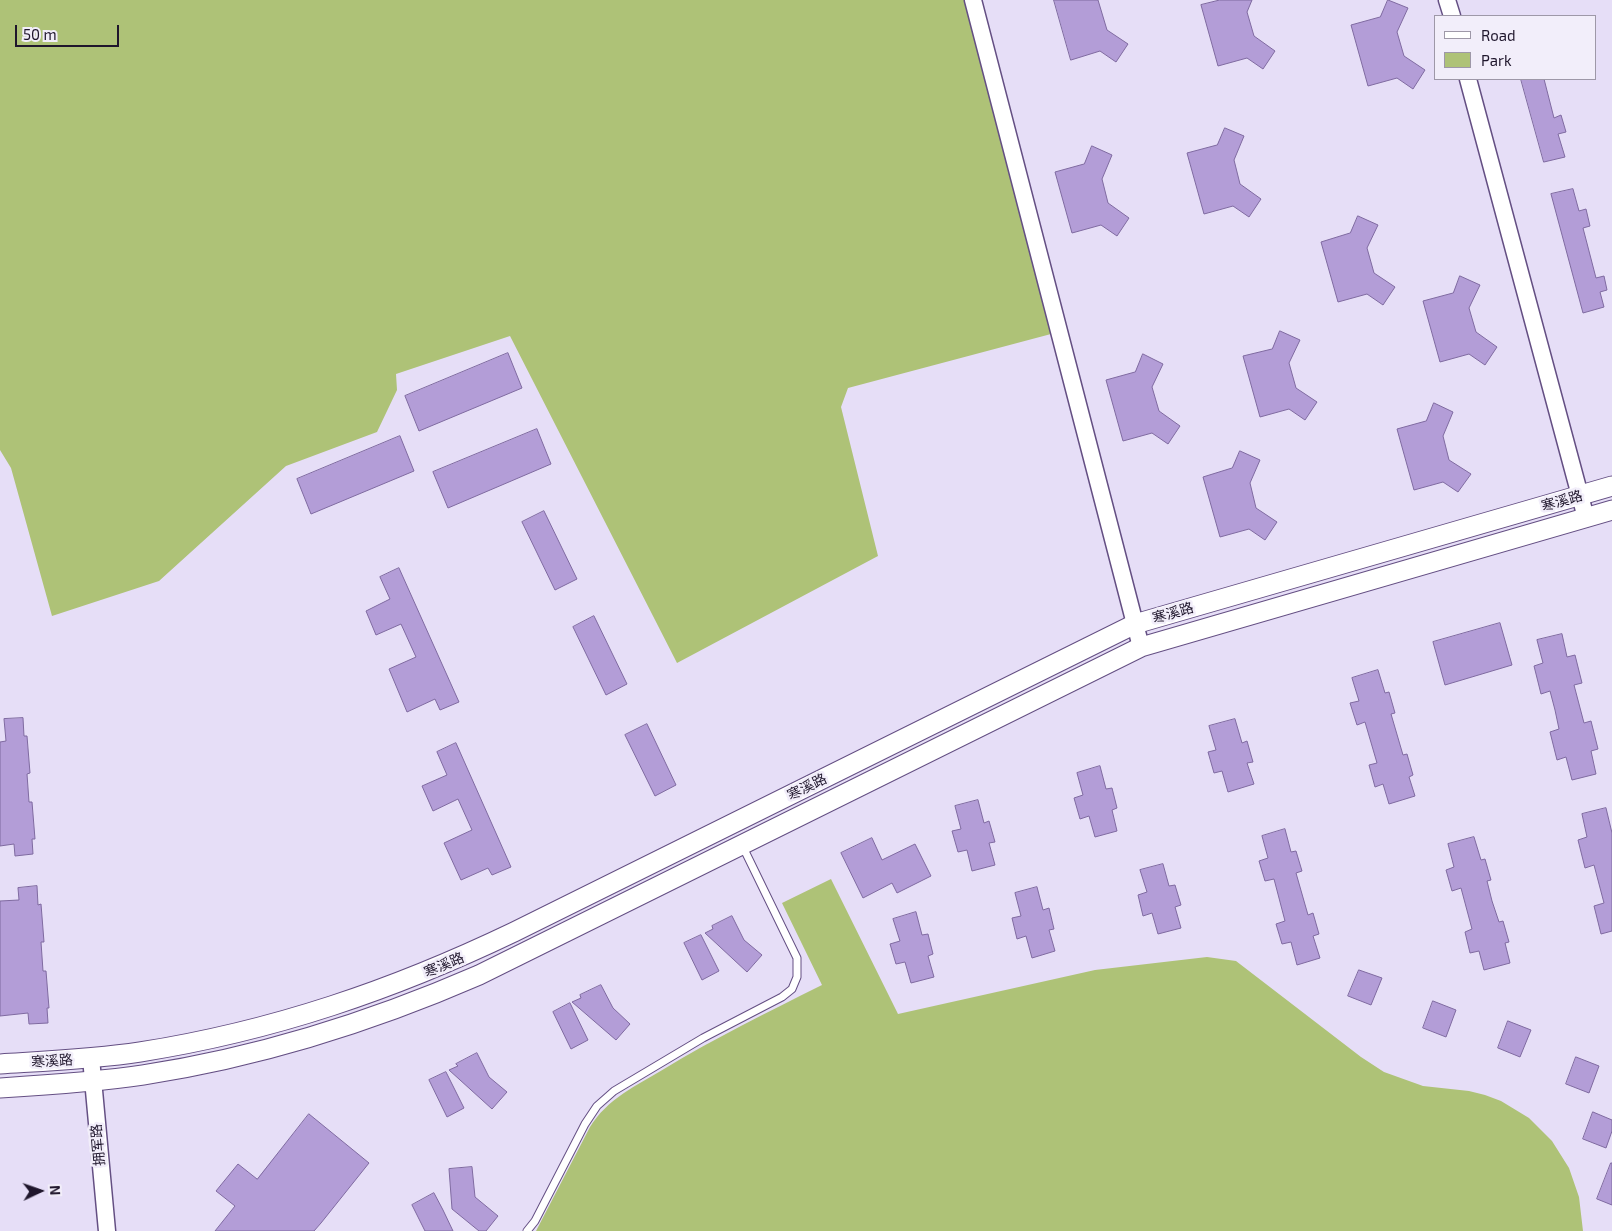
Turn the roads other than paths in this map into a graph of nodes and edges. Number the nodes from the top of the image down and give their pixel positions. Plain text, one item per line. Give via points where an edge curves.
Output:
1 (973, 0) edge
2 (1447, 0) edge
3 (1452, 15) edge
4 (1468, 80) edge
5 (1612, 486) edge
6 (1580, 495) junction
7 (1612, 510) edge
8 (1586, 518) junction
9 (1135, 624) junction
10 (1141, 648) junction
11 (742, 845) junction
12 (91, 1058) junction
13 (0, 1064) edge
14 (93, 1082) junction
15 (0, 1088) edge
16 (107, 1231) edge
17 (528, 1231) edge

1 - 9 street
2 - 3 street
4 - 6 street
5 - 6 main road, 寒溪路
6 - 8 street
6 - 9 main road, 寒溪路
7 - 8 main road, 寒溪路
8 - 10 main road, 寒溪路
9 - 10 street
9 - 12 main road, 寒溪路 via 424,974 330,1008 254,1029 188,1044
10 - 11 main road, 寒溪路
11 - 14 main road, 寒溪路 via 479,975 385,1014 241,1057
11 - 17 lane via 797,958 795,983 782,997 703,1038 605,1098 590,1114
12 - 13 main road, 寒溪路
12 - 14 street, 拥军路
14 - 15 main road, 寒溪路
14 - 16 street, 拥军路

